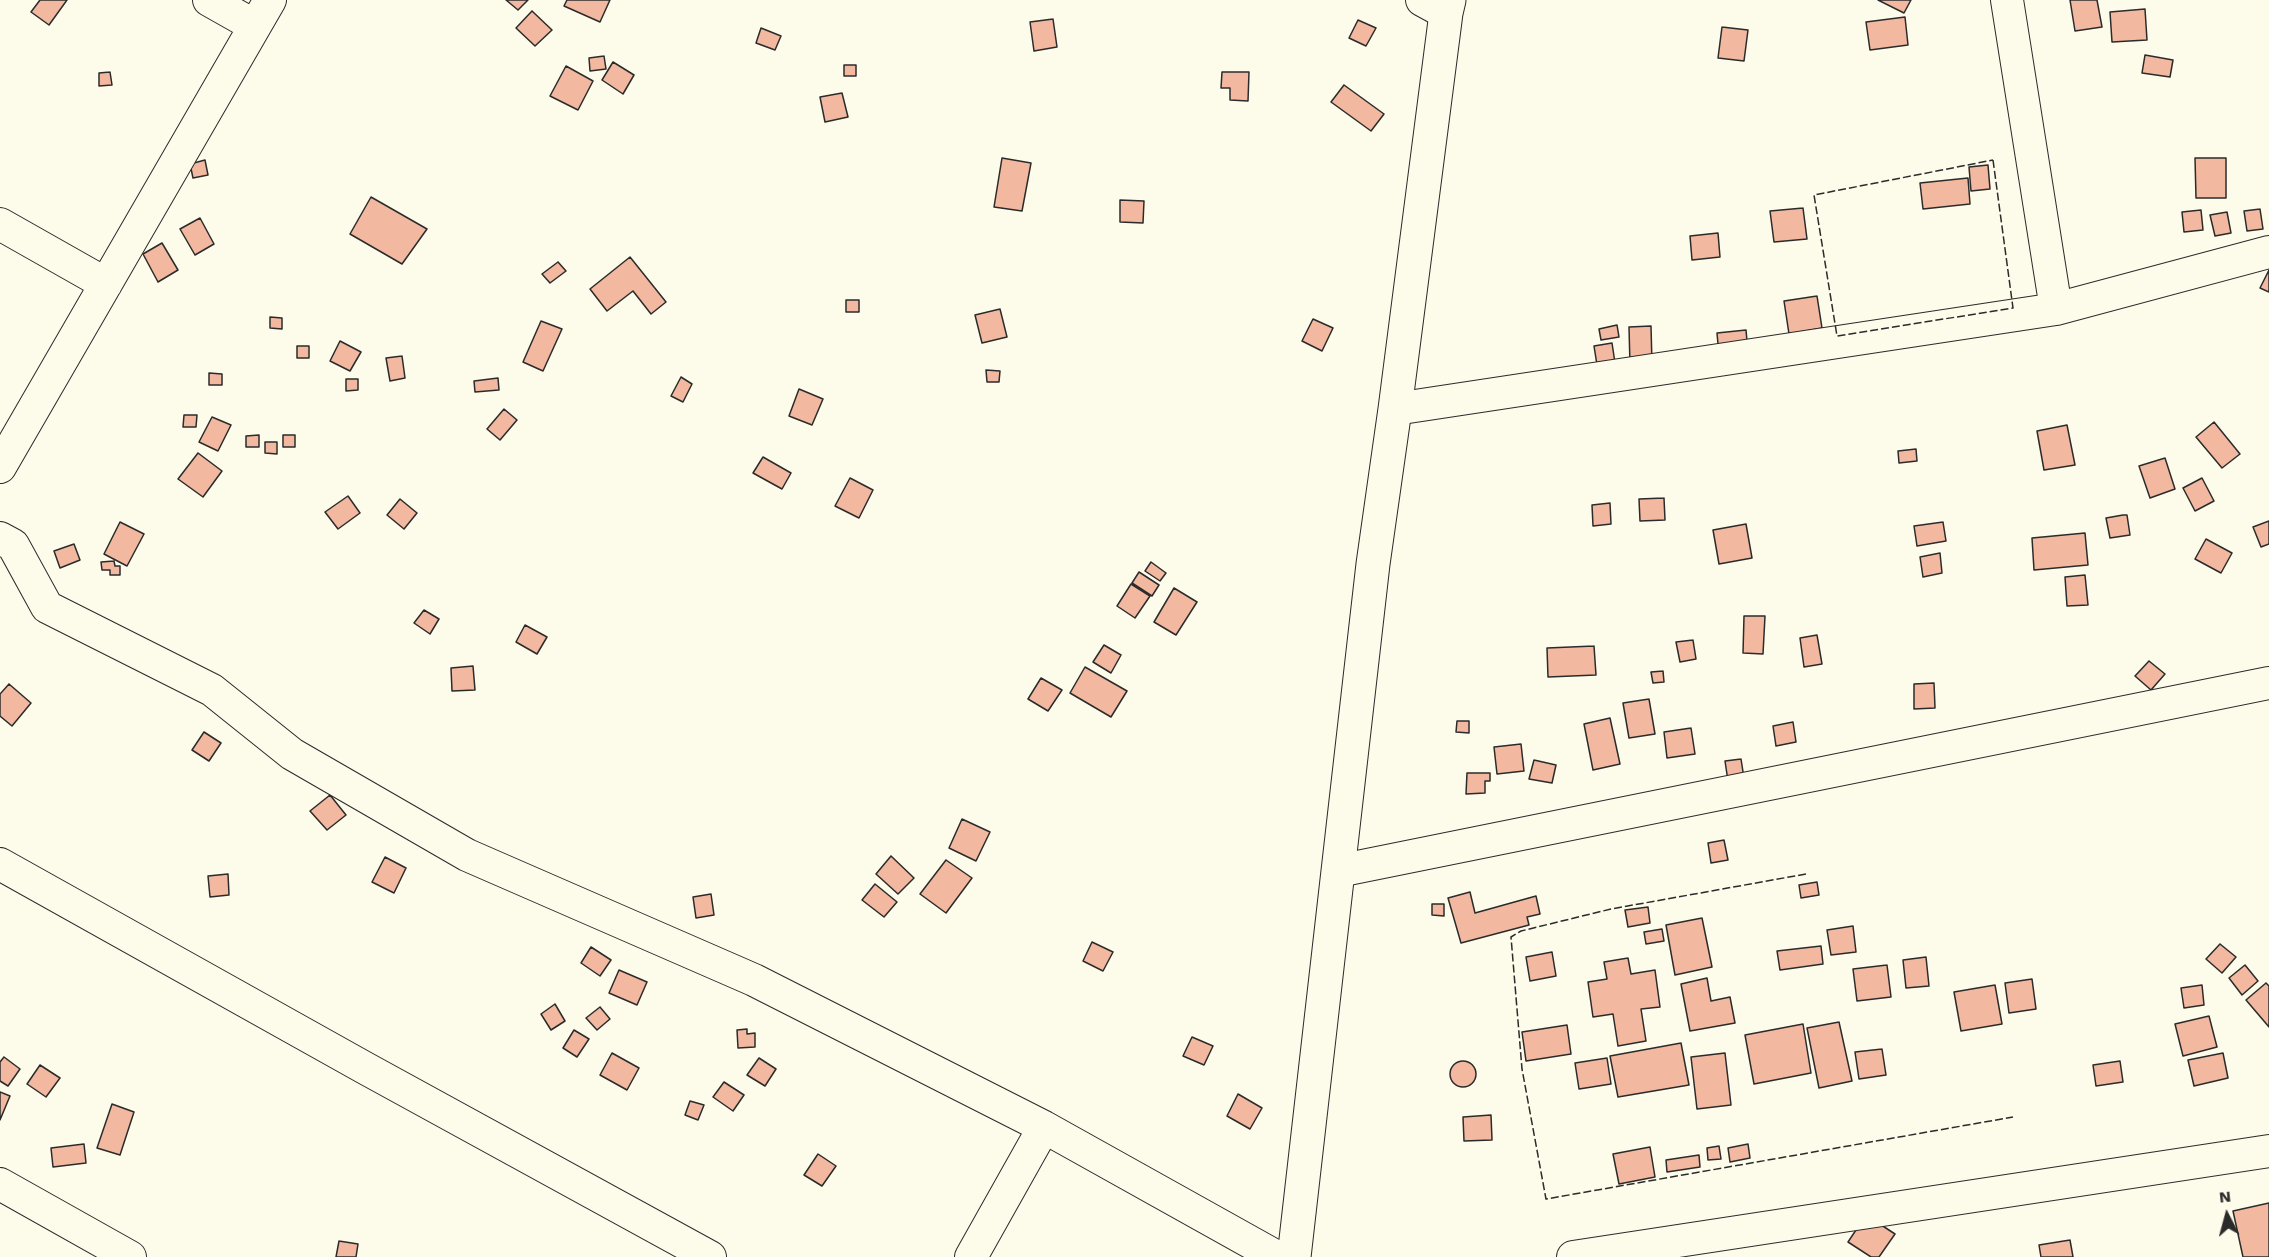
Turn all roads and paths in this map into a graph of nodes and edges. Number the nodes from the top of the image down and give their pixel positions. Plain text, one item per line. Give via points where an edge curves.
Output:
1 (209, 0) edge
2 (2007, 0) edge
3 (1439, 4) edge
4 (263, 13) edge
5 (0, 224) edge
6 (2269, 252) edge
7 (106, 284) junction
8 (2056, 309) junction
9 (1395, 409) junction
10 (0, 467) edge
11 (0, 538) edge
12 (2269, 683) edge
13 (0, 864) edge
14 (1338, 871) junction
15 (1044, 1127) junction
16 (2269, 1151) edge
17 (0, 1184) edge
18 (130, 1257) edge
19 (710, 1257) edge
20 (971, 1257) edge
21 (1277, 1257) edge
22 (1294, 1257) edge
23 (1573, 1257) edge

1 - 4 street
2 - 8 street
3 - 9 street
4 - 7 street
5 - 7 street
6 - 8 street
7 - 10 street
8 - 9 street
9 - 14 street via 1372,564
11 - 15 street via 13,545 47,607 212,690 292,754 467,855 754,980
12 - 14 street
13 - 19 street
14 - 22 street
15 - 20 street
15 - 21 street
16 - 23 street
17 - 18 street

